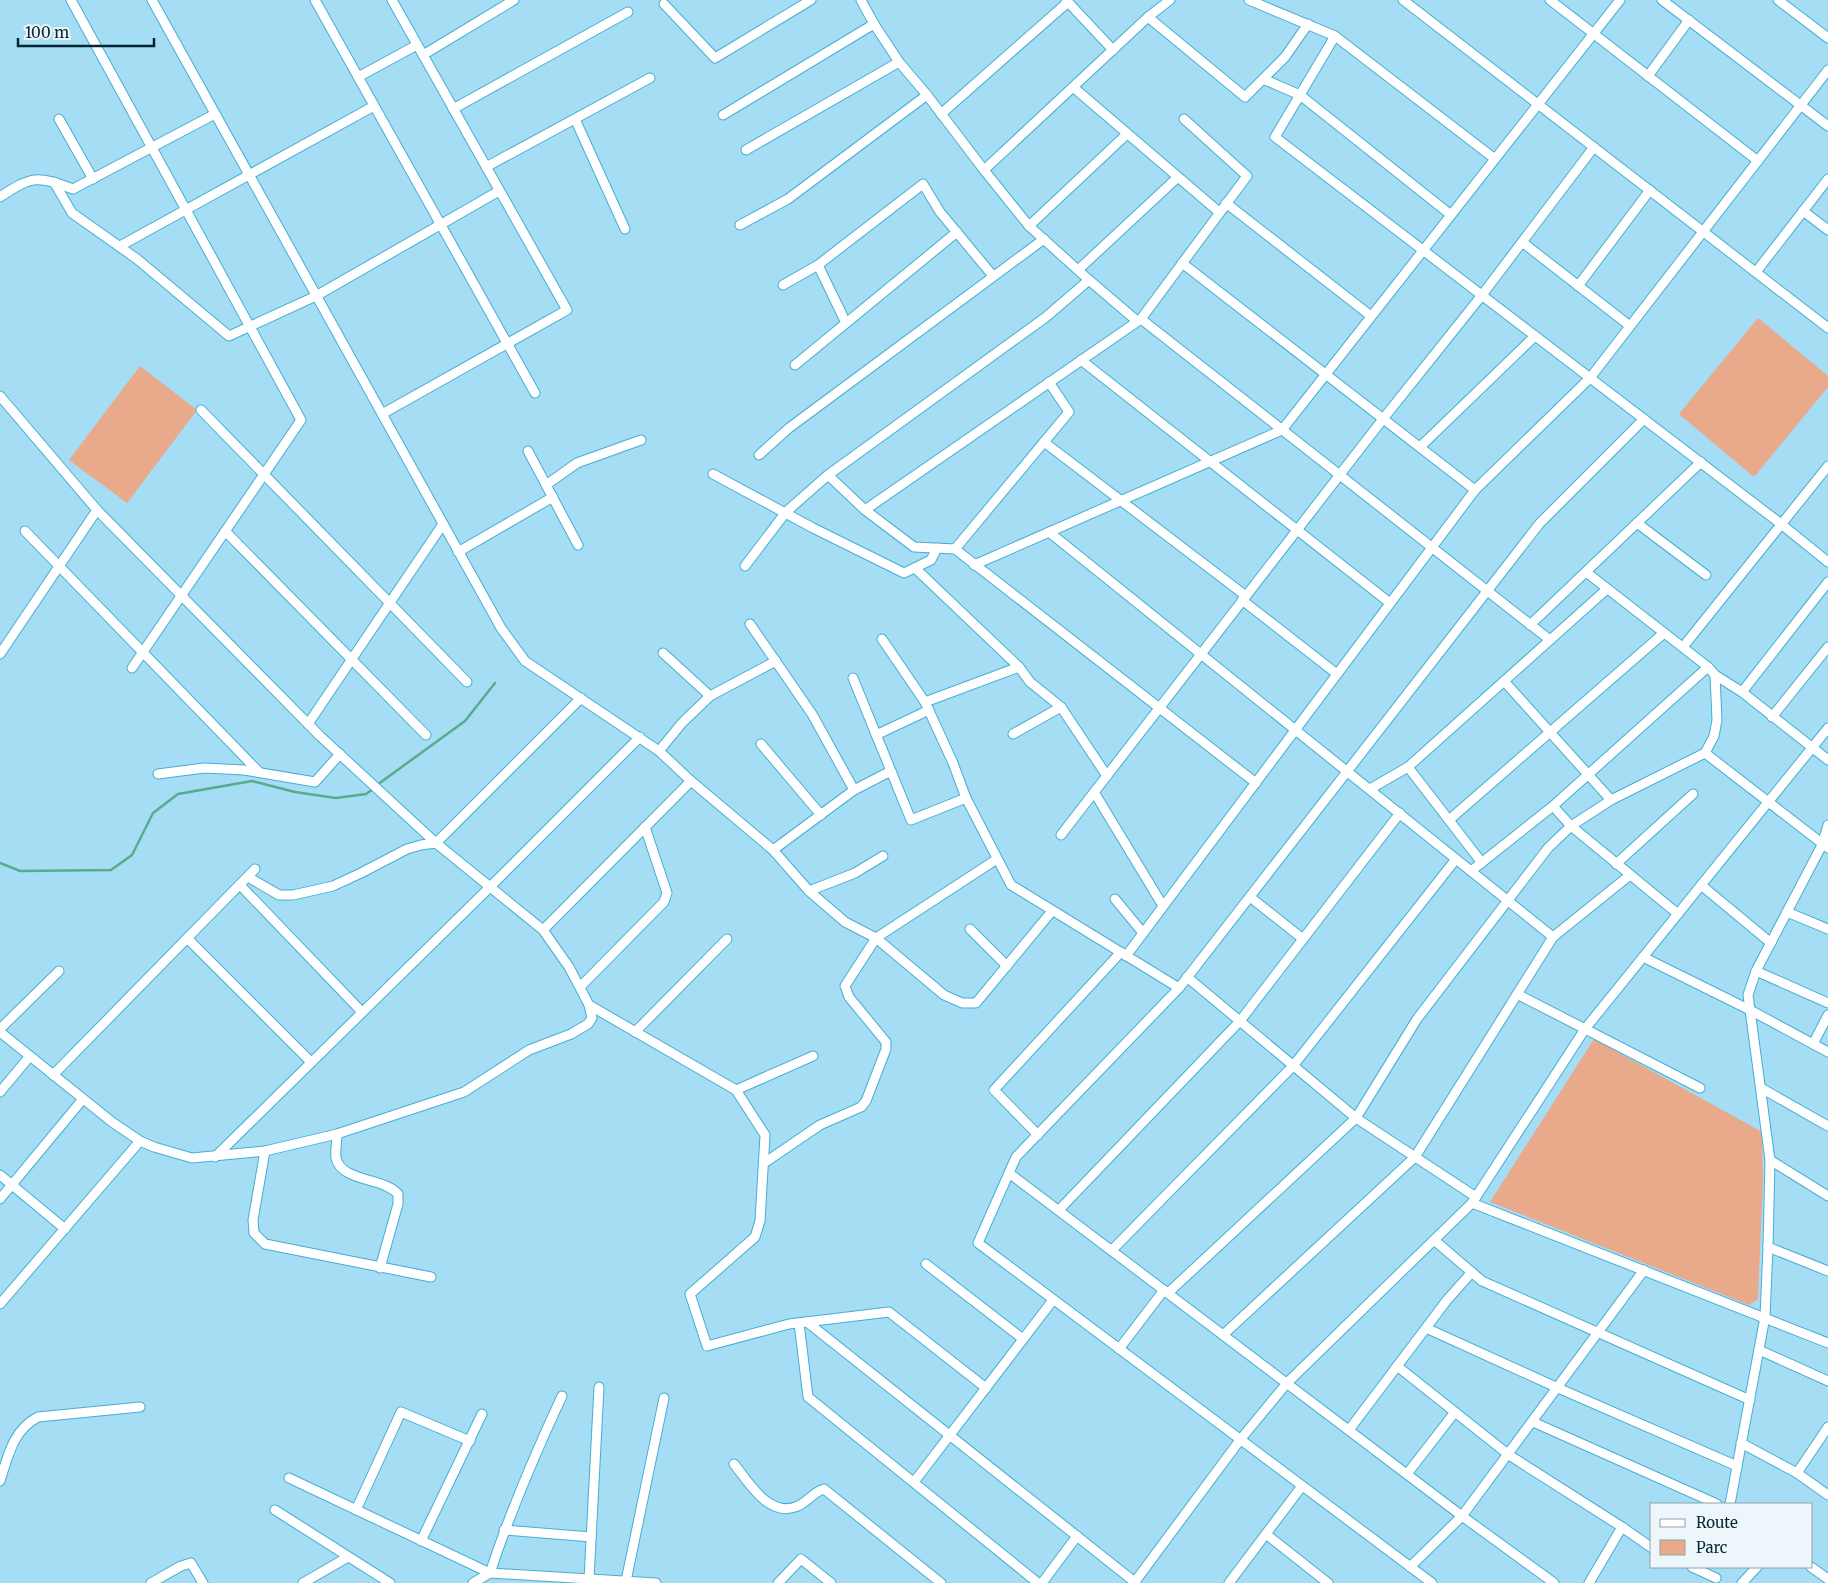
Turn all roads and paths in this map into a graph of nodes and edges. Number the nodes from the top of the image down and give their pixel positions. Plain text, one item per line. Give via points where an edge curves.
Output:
1 (71, 0) edge
2 (152, 0) edge
3 (315, 0) edge
4 (392, 0) edge
5 (514, 0) edge
6 (811, 0) edge
7 (861, 0) edge
8 (1170, 0) edge
9 (1249, 0) edge
10 (1403, 0) edge
11 (1550, 0) edge
12 (1620, 0) edge
13 (1662, 0) edge
14 (1778, 0) edge
15 (1067, 1) edge
16 (664, 4) dead end
17 (628, 12) dead end
18 (1148, 17) junction
19 (1689, 20) junction
20 (874, 24) junction
21 (1308, 24) junction
22 (1594, 34) junction
23 (1335, 36) junction
24 (1828, 38) edge
25 (417, 44) junction
26 (1113, 50) junction
27 (423, 55) junction
28 (900, 62) junction
29 (1828, 70) edge
30 (1648, 76) junction
31 (358, 77) junction
32 (650, 78) dead end
33 (1263, 79) junction
34 (1073, 87) junction
35 (927, 95) junction
36 (1300, 95) junction
37 (1538, 104) junction
38 (374, 106) junction
39 (1801, 106) junction
40 (453, 109) junction
41 (215, 114) junction
42 (941, 114) junction
43 (723, 115) dead end
44 (59, 119) dead end
45 (574, 119) junction
46 (1184, 119) dead end
47 (1828, 126) edge
48 (1127, 134) junction
49 (1594, 147) junction
50 (152, 148) junction
51 (746, 150) dead end
52 (1495, 159) junction
53 (1758, 161) junction
54 (486, 167) junction
55 (984, 170) junction
56 (249, 175) junction
57 (1178, 177) junction
58 (93, 179) junction
59 (1828, 179) edge
60 (54, 182) junction
61 (1650, 190) junction
62 (500, 191) junction
63 (0, 197) edge
64 (1226, 203) junction
65 (186, 210) junction
66 (1803, 211) junction
67 (1219, 212) junction
68 (1451, 215) junction
69 (441, 224) junction
70 (740, 225) dead end
71 (1029, 226) junction
72 (625, 229) dead end
73 (1828, 230) edge
74 (957, 232) junction
75 (1703, 232) junction
76 (1044, 239) junction
77 (1522, 242) junction
78 (120, 246) junction
79 (1423, 250) junction
80 (1182, 263) junction
81 (818, 265) junction
82 (1078, 270) junction
83 (1756, 272) junction
84 (993, 276) junction
85 (1089, 280) junction
86 (783, 285) dead end
87 (1578, 286) junction
88 (316, 296) junction
89 (1482, 296) junction
90 (1372, 316) junction
91 (1139, 320) junction
92 (846, 324) junction
93 (250, 326) junction
94 (1630, 326) junction
95 (1828, 328) edge
96 (1535, 336) junction
97 (507, 343) junction
98 (1081, 360) junction
99 (795, 366) dead end
100 (1326, 374) junction
101 (1590, 378) junction
102 (1049, 382) junction
103 (535, 393) dead end
104 (0, 396) edge
105 (201, 410) dead end
106 (382, 414) junction
107 (1383, 419) junction
108 (1644, 420) junction
109 (1282, 430) junction
110 (641, 440) dead end
111 (1044, 442) junction
112 (1420, 448) junction
113 (528, 451) dead end
114 (759, 455) dead end
115 (1210, 461) junction
116 (1701, 462) junction
117 (1826, 472) edge
118 (264, 474) junction
119 (713, 474) dead end
120 (1339, 475) junction
121 (828, 476) junction
122 (546, 485) junction
123 (1475, 490) junction
124 (552, 497) junction
125 (1120, 501) junction
126 (97, 510) junction
127 (865, 510) junction
128 (786, 512) junction
129 (1637, 523) junction
130 (443, 524) junction
131 (1781, 524) junction
132 (1297, 529) junction
133 (25, 531) dead end
134 (225, 531) junction
135 (1049, 532) junction
136 (578, 545) dead end
137 (937, 548) junction
138 (1432, 548) junction
139 (955, 549) junction
140 (458, 552) junction
141 (1828, 562) edge
142 (974, 564) junction
143 (59, 566) junction
144 (745, 566) dead end
145 (914, 568) junction
146 (1586, 572) junction
147 (1706, 575) dead end
148 (1828, 582) edge
149 (1608, 589) junction
150 (1487, 591) junction
151 (182, 596) junction
152 (1244, 598) junction
153 (390, 603) junction
154 (1390, 603) junction
155 (750, 624) dead end
156 (1530, 625) junction
157 (1664, 633) junction
158 (882, 639) dead end
159 (1550, 640) junction
160 (1683, 647) junction
161 (1828, 647) edge
162 (143, 652) junction
163 (0, 654) edge
164 (663, 654) dead end
165 (1201, 654) junction
166 (352, 659) junction
167 (776, 661) junction
168 (1019, 667) junction
169 (1708, 667) junction
170 (132, 668) dead end
171 (1337, 674) junction
172 (1715, 675) junction
173 (853, 678) dead end
174 (1504, 681) junction
175 (467, 682) dead end
176 (1742, 692) junction
177 (710, 696) junction
178 (581, 698) junction
179 (927, 706) junction
180 (1061, 707) junction
181 (1159, 708) junction
182 (1772, 717) junction
183 (308, 724) junction
184 (1828, 728) edge
185 (1296, 730) junction
186 (1550, 732) junction
187 (426, 734) dead end
188 (1013, 734) dead end
189 (876, 735) junction
190 (640, 737) junction
191 (761, 744) dead end
192 (1812, 748) junction
193 (659, 751) junction
194 (1705, 753) junction
195 (340, 754) junction
196 (1828, 760) edge
197 (1408, 767) junction
198 (891, 771) junction
199 (1347, 771) junction
200 (259, 772) junction
201 (158, 774) dead end
202 (1589, 775) junction
203 (1106, 776) junction
204 (691, 781) junction
205 (1256, 782) junction
206 (1370, 789) junction
207 (854, 790) junction
208 (1094, 792) junction
209 (1693, 794) dead end
210 (966, 798) junction
211 (1611, 800) junction
212 (1769, 802) junction
213 (1553, 806) junction
214 (1400, 813) junction
215 (821, 814) junction
216 (1449, 820) junction
217 (1828, 825) edge
218 (1571, 826) junction
219 (645, 827) junction
220 (1061, 835) dead end
221 (436, 843) junction
222 (1825, 847) edge
223 (773, 850) junction
224 (883, 856) dead end
225 (997, 859) junction
226 (1456, 859) junction
227 (1482, 863) junction
228 (1616, 864) junction
229 (255, 870) dead end
230 (1471, 871) junction
231 (1630, 875) junction
232 (248, 877) junction
233 (240, 885) junction
234 (1701, 885) junction
235 (490, 887) junction
236 (809, 891) junction
237 (1250, 897) junction
238 (1115, 899) dead end
239 (1507, 900) junction
240 (1163, 906) junction
241 (1052, 911) junction
242 (1787, 912) junction
243 (1678, 914) junction
244 (970, 929) dead end
245 (1828, 929) edge
246 (542, 930) junction
247 (1144, 933) junction
248 (1553, 937) junction
249 (187, 938) junction
250 (876, 938) junction
251 (726, 939) dead end
252 (1303, 939) junction
253 (1771, 943) junction
254 (1124, 954) junction
255 (1643, 957) junction
256 (1007, 966) junction
257 (60, 971) dead end
258 (1756, 971) junction
259 (1187, 977) junction
260 (580, 987) junction
261 (1179, 988) junction
262 (1517, 994) junction
263 (1828, 1003) edge
264 (589, 1005) junction
265 (1750, 1010) junction
266 (362, 1012) junction
267 (1828, 1015) edge
268 (1240, 1021) junction
269 (1585, 1029) junction
270 (0, 1031) edge
271 (635, 1032) junction
272 (1813, 1044) junction
273 (1828, 1052) edge
274 (30, 1056) junction
275 (813, 1056) dead end
276 (311, 1062) junction
277 (1293, 1066) junction
278 (53, 1075) junction
279 (1700, 1088) dead end
280 (1761, 1088) junction
281 (736, 1090) junction
282 (0, 1092) edge
283 (83, 1099) junction
284 (1356, 1118) junction
285 (1828, 1126) edge
286 (337, 1134) junction
287 (1038, 1135) junction
288 (140, 1141) junction
289 (266, 1151) junction
290 (215, 1157) junction
291 (1415, 1157) junction
292 (1770, 1160) junction
293 (764, 1163) junction
294 (1010, 1172) junction
295 (0, 1175) edge
296 (12, 1185) junction
297 (1828, 1196) edge
298 (0, 1199) edge
299 (1474, 1200) junction
300 (1059, 1210) junction
301 (65, 1229) junction
302 (1434, 1240) junction
303 (1768, 1248) junction
304 (1112, 1250) junction
305 (926, 1264) dead end
306 (380, 1268) junction
307 (1644, 1270) junction
308 (1828, 1271) edge
309 (1472, 1272) junction
310 (432, 1276) dead end
311 (1166, 1291) junction
312 (1053, 1300) junction
313 (0, 1304) edge
314 (1765, 1317) junction
315 (803, 1322) junction
316 (1426, 1328) junction
317 (1598, 1332) junction
318 (1223, 1335) junction
319 (1023, 1339) junction
320 (1828, 1343) edge
321 (1119, 1349) junction
322 (1759, 1350) junction
323 (1398, 1366) junction
324 (1828, 1382) edge
325 (1287, 1383) junction
326 (599, 1387) dead end
327 (986, 1388) junction
328 (1558, 1388) junction
329 (562, 1396) dead end
330 (664, 1398) dead end
331 (1750, 1400) junction
332 (140, 1407) dead end
333 (1455, 1412) junction
334 (482, 1414) dead end
335 (1533, 1422) junction
336 (1828, 1427) edge
337 (1349, 1430) junction
338 (950, 1435) junction
339 (1240, 1440) junction
340 (470, 1441) junction
341 (1741, 1443) junction
342 (1509, 1455) junction
343 (734, 1464) dead end
344 (1737, 1466) junction
345 (1797, 1473) junction
346 (1407, 1474) junction
347 (289, 1478) dead end
348 (0, 1481) edge
349 (914, 1482) junction
350 (1302, 1486) junction
351 (1828, 1495) edge
352 (1715, 1503) edge
353 (1730, 1503) edge
354 (275, 1510) dead end
355 (356, 1510) junction
356 (1462, 1516) junction
357 (1622, 1526) junction
358 (504, 1530) junction
359 (1266, 1534) junction
360 (1077, 1536) junction
361 (591, 1537) junction
362 (421, 1541) junction
363 (1650, 1547) edge
364 (348, 1557) junction
365 (1410, 1567) junction
366 (1694, 1568) edge
367 (1756, 1568) edge
368 (1812, 1568) edge
369 (490, 1573) junction
370 (524, 1575) junction
371 (589, 1579) junction
372 (1828, 1579) edge
373 (1716, 1580) edge
374 (628, 1582) edge
375 (1230, 1582) edge
376 (150, 1583) edge
377 (203, 1583) edge
378 (303, 1583) edge
379 (390, 1583) edge
380 (473, 1583) edge
381 (534, 1583) edge
382 (656, 1583) edge
383 (778, 1583) edge
384 (830, 1583) edge
385 (941, 1583) edge
386 (1040, 1583) edge
387 (1135, 1583) edge
388 (1328, 1583) edge
389 (1432, 1583) edge
390 (1554, 1583) edge
391 (1589, 1583) edge
392 (1742, 1583) edge

1 - 50 street
2 - 41 street
3 - 31 street
4 - 25 street
5 - 27 street
6 - 16 street via 715,58
7 - 20 street
8 - 18 street
9 - 21 street
10 - 37 street
11 - 22 street
12 - 22 street
13 - 19 street
14 - 24 street
15 - 26 street
15 - 42 street
17 - 40 street
18 - 26 street
18 - 33 street via 1245,97
19 - 30 street
19 - 39 street
20 - 28 street
20 - 43 street
21 - 23 street
21 - 33 street via 1285,57
22 - 30 street
22 - 37 street
23 - 36 street
23 - 52 street
25 - 27 street
25 - 31 street
26 - 34 street
27 - 40 street
28 - 35 street
28 - 51 street
29 - 39 street
30 - 53 street
31 - 38 street
32 - 45 street
33 - 36 street
34 - 48 street
34 - 55 street
35 - 42 street
35 - 70 street via 788,198
36 - 68 street
36 - 79 street via 1275,137
37 - 49 street
37 - 52 street
38 - 56 street
38 - 69 street
39 - 47 street
39 - 53 street
40 - 54 street
41 - 50 street
41 - 56 street
42 - 55 street
44 - 58 street
45 - 54 street
45 - 72 street
46 - 64 street via 1247,176
48 - 57 street
48 - 71 street
49 - 61 street
49 - 77 street
50 - 58 street
50 - 65 street
52 - 68 street
53 - 75 street
54 - 62 street
55 - 71 street
56 - 65 street
56 - 88 street
57 - 67 street
57 - 82 street
58 - 60 street via 73,189
59 - 66 street
60 - 63 street via 41,178 20,184
60 - 78 street via 72,213
61 - 75 street
61 - 87 street
62 - 69 street
62 - 97 street via 567,310
64 - 67 street
64 - 90 street
65 - 78 street
65 - 93 street
66 - 73 street
66 - 83 street
67 - 80 street
68 - 79 street
69 - 88 street
69 - 97 street
71 - 76 street
74 - 81 street via 923,184
74 - 84 street
74 - 92 street
75 - 83 street
75 - 94 street
76 - 82 street
76 - 84 street
77 - 87 street
77 - 89 street
78 - 93 street via 229,336
79 - 89 street
79 - 90 street
80 - 91 street
80 - 100 street
81 - 86 street
81 - 92 street
82 - 85 street
83 - 95 street
84 - 114 street via 789,428
85 - 91 street
85 - 121 street via 1046,317
87 - 94 street
88 - 93 street
88 - 106 street
89 - 96 street
89 - 107 street
90 - 100 street
91 - 98 street
91 - 109 street
92 - 99 street
93 - 118 street via 301,420
94 - 101 street
96 - 101 street
96 - 112 street
97 - 103 street
97 - 106 street
98 - 102 street
98 - 115 street
100 - 107 street
100 - 109 street
101 - 108 street
101 - 123 street
102 - 111 street via 1070,412
102 - 127 street
104 - 126 street
105 - 118 street
106 - 130 street
107 - 112 street
107 - 120 street
108 - 116 street
108 - 150 street via 1540,523
109 - 115 street
109 - 120 street
110 - 122 street via 577,463
111 - 125 street
111 - 139 street
112 - 123 street
113 - 122 street
115 - 125 street
115 - 132 street
116 - 129 street
116 - 131 street
117 - 131 street
118 - 134 street
118 - 153 street
119 - 128 street
120 - 132 street
120 - 138 street
121 - 127 street
121 - 128 street
122 - 124 street
123 - 138 street
124 - 136 street
124 - 140 street
125 - 135 street
125 - 152 street
126 - 143 street
126 - 151 street
127 - 137 street via 914,547
128 - 144 street
128 - 145 street via 904,573
129 - 146 street
129 - 147 street
130 - 140 street
130 - 153 street
131 - 141 street
131 - 160 street
132 - 152 street
132 - 154 street
133 - 143 street
134 - 151 street
134 - 166 street
135 - 142 street
135 - 165 street
137 - 139 street
137 - 145 street via 931,560
138 - 150 street
138 - 154 street
139 - 142 street
140 - 178 street via 501,628 526,661
142 - 181 street
143 - 162 street
143 - 163 street
145 - 168 street
146 - 149 street
146 - 156 street
148 - 176 street
149 - 157 street
149 - 159 street
150 - 156 street
150 - 199 street
151 - 162 street
151 - 183 street
152 - 165 street
152 - 171 street
153 - 166 street
153 - 175 street
154 - 171 street
155 - 167 street
156 - 159 street
157 - 160 street
157 - 186 street
158 - 179 street
159 - 174 street
160 - 169 street
161 - 182 street
162 - 170 street
162 - 200 street
164 - 177 street
165 - 181 street
165 - 185 street
166 - 183 street
166 - 187 street
167 - 177 street
167 - 207 street via 812,714
168 - 179 street
168 - 180 street via 1030,682
169 - 172 street
169 - 202 street
171 - 185 street
172 - 176 street
172 - 194 street via 1714,736
173 - 189 street
174 - 186 street
174 - 197 street
176 - 182 street
177 - 193 street
178 - 190 street
178 - 221 street
179 - 189 street
179 - 210 street
180 - 188 street
180 - 203 street
181 - 203 street
181 - 205 street
182 - 192 street
183 - 195 street
184 - 192 street
185 - 199 street
185 - 205 street
186 - 202 street
186 - 216 street
189 - 198 street
190 - 193 street
190 - 235 street
191 - 215 street
192 - 196 street
192 - 212 street
193 - 204 street
194 - 211 street
194 - 212 street
195 - 200 street via 315,782
195 - 221 street
197 - 206 street
197 - 216 street
198 - 207 street
198 - 210 street via 911,820
199 - 206 street
199 - 237 street
200 - 201 street via 204,768
202 - 211 street
202 - 213 street
203 - 208 street
204 - 219 street
204 - 223 street
205 - 240 street
206 - 214 street
207 - 215 street
208 - 220 street
208 - 240 street
209 - 228 street
210 - 225 street
211 - 218 street
212 - 222 street
212 - 234 street
213 - 218 street
213 - 227 street
214 - 226 street
214 - 252 street
215 - 223 street
216 - 227 street
217 - 222 street
218 - 228 street
218 - 239 street via 1548,848
219 - 246 street
219 - 260 street via 667,893 664,902
221 - 232 street via 407,849 332,886 293,895 279,895
221 - 235 street
222 - 242 street
223 - 236 street
224 - 236 street via 855,873
225 - 241 street via 1011,885
225 - 250 street
226 - 230 street
226 - 277 street
227 - 230 street
228 - 231 street
229 - 232 street
230 - 239 street
231 - 243 street
231 - 248 street
232 - 233 street
233 - 249 street
233 - 266 street
234 - 243 street
234 - 253 street
235 - 246 street
235 - 266 street
236 - 250 street via 845,922
237 - 252 street
237 - 259 street
238 - 247 street
239 - 248 street
239 - 284 street via 1417,1019
240 - 247 street
241 - 254 street
241 - 256 street
242 - 245 street
242 - 253 street
243 - 255 street
244 - 256 street
246 - 260 street
247 - 254 street
248 - 262 street
249 - 276 street
249 - 278 street
250 - 256 street via 944,995 962,1003 976,1004
250 - 293 street via 845,986 849,997 886,1042 866,1101 861,1107 820,1125
251 - 271 street
252 - 268 street
253 - 258 street
254 - 261 street
254 - 287 street via 994,1090
255 - 265 street
255 - 269 street
257 - 270 street
258 - 263 street
258 - 265 street via 1748,994
259 - 261 street
259 - 268 street
260 - 264 street
261 - 287 street
262 - 269 street
262 - 291 street
264 - 271 street
264 - 286 street via 592,1018 588,1024 529,1050 464,1092
265 - 272 street
265 - 280 street
266 - 276 street
267 - 272 street
268 - 277 street
268 - 300 street
269 - 279 street
269 - 299 street
270 - 274 street
271 - 281 street
272 - 273 street
274 - 278 street
274 - 282 street
275 - 281 street
276 - 290 street
277 - 284 street
277 - 304 street
278 - 283 street
280 - 285 street
280 - 292 street
281 - 293 street via 765,1135
283 - 288 street
283 - 296 street
284 - 291 street
284 - 311 street
286 - 289 street
286 - 306 street via 338,1165 349,1174 393,1188 398,1194
287 - 294 street via 1016,1157
288 - 290 street via 192,1158
288 - 301 street
289 - 290 street
289 - 306 street via 253,1220 254,1233 265,1244
291 - 299 street
291 - 318 street
292 - 297 street
292 - 303 street
293 - 315 street via 760,1221 755,1237 690,1294 707,1346
294 - 300 street
294 - 312 street via 978,1243
295 - 296 street
296 - 298 street
296 - 301 street
299 - 302 street
299 - 307 street
300 - 304 street
301 - 313 street
302 - 309 street
302 - 325 street
303 - 308 street
303 - 314 street
304 - 311 street
305 - 319 street
306 - 310 street
307 - 314 street
307 - 317 street
309 - 316 street
309 - 317 street via 1482,1281
311 - 318 street
311 - 321 street
312 - 319 street
312 - 321 street
314 - 320 street
314 - 322 street
315 - 327 street via 889,1312
315 - 338 street
315 - 349 street via 808,1397
316 - 323 street
316 - 328 street
317 - 328 street
317 - 331 street
318 - 325 street
319 - 327 street
321 - 339 street
322 - 324 street
322 - 331 street
323 - 333 street
323 - 337 street
325 - 337 street
325 - 339 street
326 - 361 street
327 - 338 street
328 - 335 street
328 - 344 street
329 - 358 street
330 - 374 street
331 - 341 street
332 - 348 street via 38,1417 19,1432
333 - 342 street
333 - 346 street
334 - 340 street
335 - 342 street
335 - 352 street
336 - 345 street
337 - 346 street
338 - 349 street
338 - 360 street
339 - 350 street
339 - 387 street
340 - 355 street via 401,1412
340 - 362 street
341 - 344 street
341 - 345 street
342 - 356 street
342 - 357 street
343 - 385 street via 759,1496 777,1507 790,1509 798,1506 824,1489
344 - 353 street
345 - 351 street
346 - 356 street
347 - 355 street
349 - 386 street
350 - 359 street
350 - 365 street
354 - 364 street
355 - 362 street
356 - 365 street
356 - 390 street
357 - 363 street
357 - 391 street
358 - 361 street
358 - 369 street
359 - 375 street
359 - 388 street
360 - 386 street
360 - 387 street
361 - 371 street
362 - 369 street
364 - 378 street
364 - 379 street
365 - 389 street
366 - 373 street
367 - 392 street
368 - 372 street
369 - 370 street
369 - 380 street
370 - 371 street
370 - 381 street
371 - 374 street
374 - 382 street
376 - 377 street via 191,1563
383 - 384 street via 800,1559

